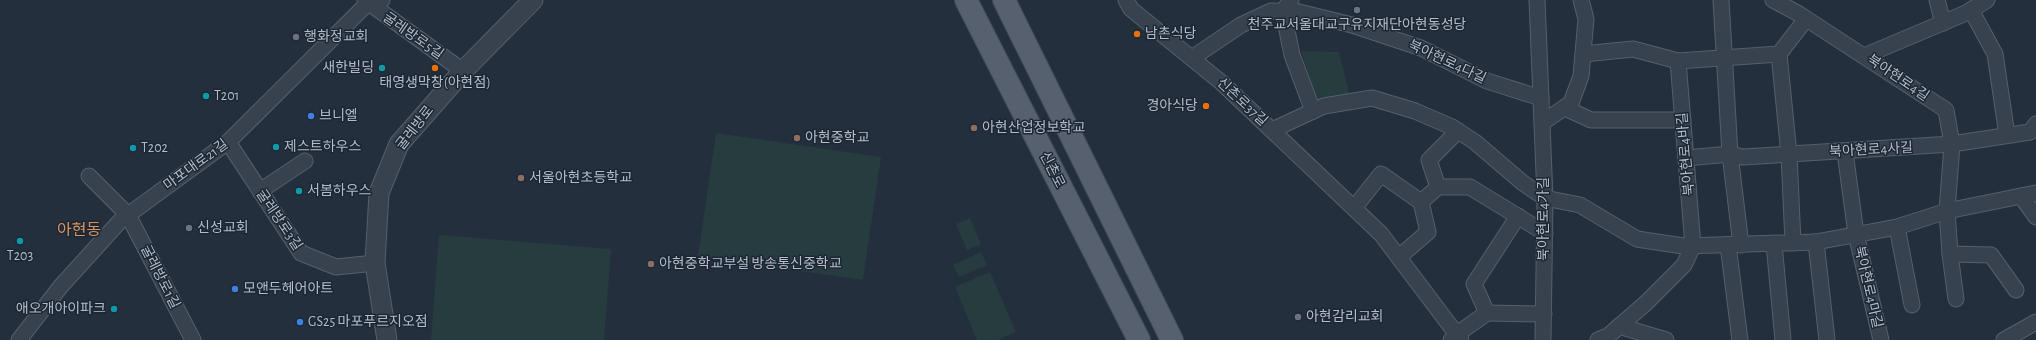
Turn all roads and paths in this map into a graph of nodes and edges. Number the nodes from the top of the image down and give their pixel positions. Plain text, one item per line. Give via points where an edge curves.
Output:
1 (533, 0) edge
2 (966, 0) edge
3 (1004, 0) edge
4 (1126, 0) edge
5 (1537, 0) edge
6 (1581, 0) edge
7 (1721, 0) edge
8 (1773, 0) edge
9 (1937, 0) edge
10 (1987, 0) edge
11 (371, 1) edge
12 (1287, 6) edge
13 (1971, 10) junction
14 (1806, 19) junction
15 (1943, 23) junction
16 (1583, 54) junction
17 (1779, 54) junction
18 (1864, 56) junction
19 (1192, 58) junction
20 (1724, 58) junction
21 (1678, 61) junction
22 (463, 71) junction
23 (1541, 98) junction
24 (1565, 108) junction
25 (1313, 111) junction
26 (1683, 120) junction
27 (1542, 123) junction
28 (2036, 124) edge
29 (1272, 130) junction
30 (1458, 131) junction
31 (2007, 136) junction
32 (228, 142) junction
33 (1952, 144) junction
34 (1845, 152) junction
35 (1730, 154) junction
36 (1789, 154) junction
37 (1686, 158) junction
38 (305, 161) dead end
39 (89, 176) dead end
40 (1438, 187) junction
41 (260, 191) junction
42 (2036, 193) edge
43 (2021, 196) junction
44 (1545, 198) junction
45 (1421, 202) junction
46 (1354, 208) junction
47 (1947, 211) junction
48 (128, 215) junction
49 (1518, 216) junction
50 (2036, 217) edge
51 (1897, 227) junction
52 (1545, 233) junction
53 (1856, 234) junction
54 (1816, 242) junction
55 (1793, 243) junction
56 (1774, 244) junction
57 (1734, 245) junction
58 (1693, 246) junction
59 (1950, 254) junction
60 (1399, 257) junction
61 (375, 263) junction
62 (2016, 290) dead end
63 (1956, 299) dead end
64 (1912, 305) dead end
65 (1487, 313) junction
66 (1544, 314) junction
67 (2036, 322) edge
68 (1619, 326) junction
69 (1456, 338) edge
70 (19, 340) edge
71 (193, 340) edge
72 (387, 340) edge
73 (1139, 340) edge
74 (1172, 340) edge
75 (1543, 340) edge
76 (1598, 340) edge
77 (1666, 340) edge
78 (1740, 340) edge
79 (1782, 340) edge
80 (1828, 340) edge
81 (1881, 340) edge
82 (2004, 340) edge

1 - 22 street, 굴레방로
2 - 73 main road, 신촌로
3 - 74 main road
4 - 19 street, 신촌로37길 via 1131,8
5 - 23 street, 북아현로4가길
6 - 16 street via 1586,19
7 - 20 street
8 - 14 street, 북아현로4길
9 - 15 street
10 - 13 street
11 - 22 street, 굴레방로5길
11 - 32 street, 마포대로21길
12 - 19 street, 북아현로4다길 via 1240,26
12 - 23 street, 북아현로4다길 via 1299,12 1421,48 1487,81
12 - 25 street via 1292,55
13 - 15 street
13 - 31 street via 1995,54
14 - 17 street
14 - 18 street, 북아현로4길
15 - 18 street
16 - 21 street via 1633,48
16 - 24 street via 1581,76 1571,103
17 - 20 street
17 - 36 street
18 - 33 street, 북아현로4길 via 1946,110
19 - 29 street, 신촌로37길
20 - 21 street
20 - 35 street
21 - 26 street, 북아현로4바길
22 - 61 street, 굴레방로 via 399,144 379,193
23 - 27 street, 북아현로4가길
24 - 26 street via 1591,120
24 - 27 street
25 - 29 street
25 - 30 street via 1324,106 1372,98 1415,111
26 - 37 street, 북아현로4바길
27 - 44 street, 북아현로4가길
28 - 31 street via 2030,132
29 - 46 street, 신촌로37길
30 - 40 street via 1429,160
30 - 44 street
31 - 33 street
32 - 41 street, 굴레방로3길
32 - 48 street, 마포대로21길
33 - 34 street, 북아현로4사길
33 - 47 street
34 - 36 street, 북아현로4사길
34 - 53 street, 북아현로4마길
35 - 36 street, 북아현로4사길 via 1744,157
35 - 37 street, 북아현로4사길
35 - 57 street
36 - 55 street
37 - 58 street, 북아현로4바길
38 - 41 street
39 - 48 street, 굴레방로1길
40 - 45 street
40 - 49 street via 1470,187
41 - 61 street, 굴레방로3길 via 301,253 336,267
42 - 43 street, 북아현로4마길
43 - 47 street, 북아현로4마길
43 - 50 street
44 - 52 street, 북아현로4가길
44 - 58 street, 북아현로4마길 via 1580,206 1637,239
45 - 46 street via 1381,174
45 - 60 street via 1428,232
46 - 60 street, 신촌로37길 via 1381,234
47 - 51 street, 북아현로4마길
47 - 59 street
48 - 70 street, 마포대로21길 via 61,286
48 - 71 street, 굴레방로1길
49 - 52 street
49 - 65 street via 1474,284
51 - 53 street, 북아현로4마길
51 - 64 street
52 - 66 street, 북아현로4가길
53 - 54 street, 북아현로4마길
53 - 81 street, 북아현로4마길
54 - 55 street, 북아현로4마길
54 - 80 street
55 - 56 street, 북아현로4마길
56 - 57 street, 북아현로4마길
56 - 79 street
57 - 58 street, 북아현로4마길
57 - 78 street
58 - 68 street via 1684,265
59 - 62 street via 1991,254
59 - 63 street
60 - 69 street, 신촌로37길
61 - 72 street, 굴레방로
65 - 66 street
65 - 69 street, 신촌로37길
66 - 75 street, 북아현로4가길
67 - 82 street
68 - 76 street via 1608,336
68 - 77 street

